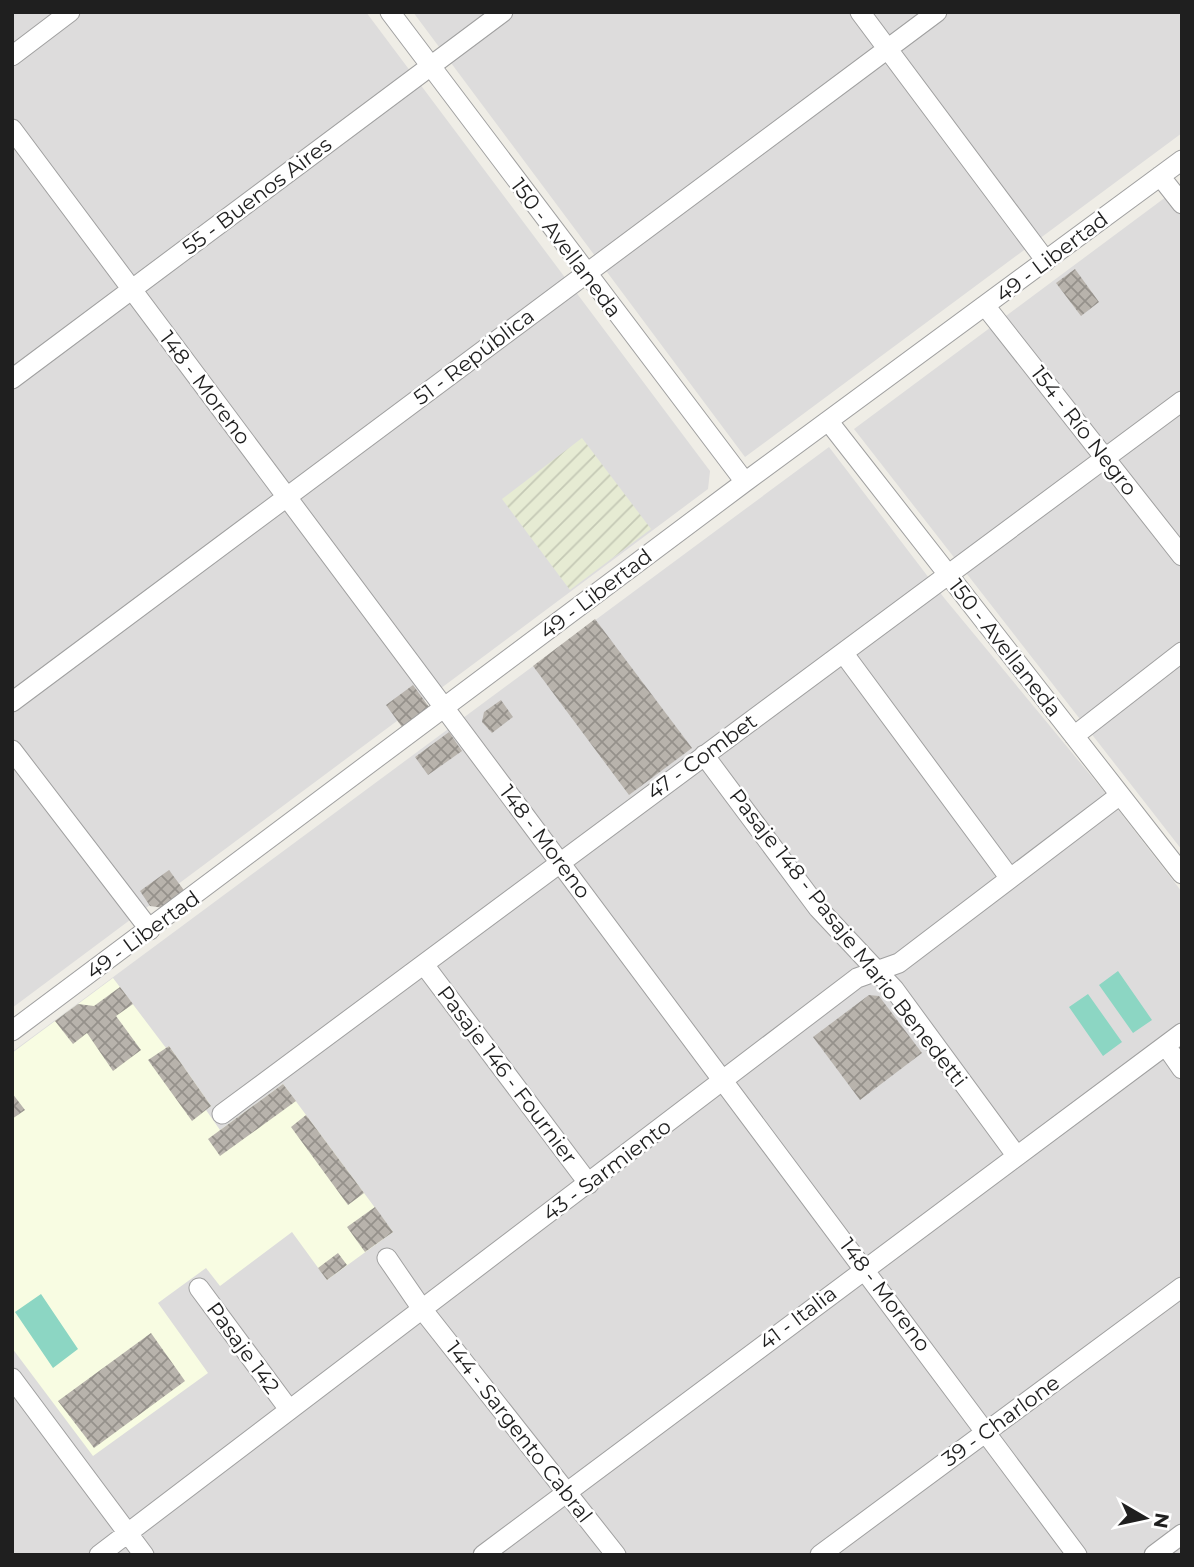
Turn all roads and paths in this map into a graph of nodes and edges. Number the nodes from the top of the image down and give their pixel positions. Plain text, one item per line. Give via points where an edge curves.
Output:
1 (70, 12) edge
2 (390, 12) edge
3 (503, 12) edge
4 (860, 12) edge
5 (937, 12) edge
6 (888, 48) junction
7 (12, 56) edge
8 (429, 66) junction
9 (12, 129) edge
10 (1182, 160) edge
11 (1160, 176) junction
12 (1182, 204) edge
13 (1046, 261) junction
14 (585, 274) junction
15 (132, 290) junction
16 (986, 307) junction
17 (12, 379) edge
18 (1182, 401) edge
19 (829, 422) junction
20 (1104, 458) junction
21 (745, 482) junction
22 (286, 497) junction
23 (1182, 555) edge
24 (947, 575) junction
25 (1182, 652) edge
26 (844, 654) junction
27 (12, 702) edge
28 (445, 709) junction
29 (1074, 736) junction
30 (12, 750) edge
31 (704, 755) junction
32 (1120, 795) junction
33 (560, 862) junction
34 (1182, 874) edge
35 (1009, 877) junction
36 (150, 930) junction
37 (425, 966) junction
38 (877, 971) junction
39 (12, 1031) edge
40 (1182, 1033) edge
41 (1166, 1046) junction
42 (1182, 1069) edge
43 (724, 1079) junction
44 (222, 1114) dead end
45 (1016, 1155) junction
46 (589, 1184) junction
47 (387, 1258) dead end
48 (864, 1269) junction
49 (1182, 1287) edge
50 (199, 1288) dead end
51 (422, 1309) junction
52 (12, 1378) edge
53 (288, 1408) junction
54 (987, 1431) junction
55 (564, 1492) junction
56 (128, 1533) junction
57 (1182, 1534) edge
58 (99, 1555) edge
59 (144, 1555) edge
60 (483, 1555) edge
61 (616, 1555) edge
62 (820, 1555) edge
63 (1077, 1555) edge
64 (1154, 1555) edge

1 - 7 street
2 - 8 street, 150 - Avellaneda
3 - 8 street, 55 - Buenos Aires
4 - 6 street
5 - 6 street, 51 - República
6 - 13 street
6 - 14 street, 51 - República
8 - 14 street, 150 - Avellaneda
8 - 15 street, 55 - Buenos Aires
9 - 15 street, 148 - Moreno
10 - 11 street, 49 - Libertad
11 - 12 street
11 - 13 street, 49 - Libertad
13 - 16 street, 49 - Libertad
14 - 21 street, 150 - Avellaneda
14 - 22 street, 51 - República
15 - 17 street, 55 - Buenos Aires
15 - 22 street, 148 - Moreno
16 - 19 street, 49 - Libertad
16 - 20 street, 154 - Río Negro
18 - 20 street, 47 - Combet
19 - 21 street, 49 - Libertad
19 - 24 street, 150 - Avellaneda
20 - 23 street, 154 - Río Negro
20 - 24 street, 47 - Combet
21 - 28 street, 49 - Libertad
22 - 27 street, 51 - República
22 - 28 street, 148 - Moreno
24 - 26 street, 47 - Combet
24 - 29 street, 150 - Avellaneda
25 - 29 street
26 - 31 street, 47 - Combet
26 - 35 street
28 - 33 street, 148 - Moreno
28 - 36 street, 49 - Libertad
29 - 32 street, 150 - Avellaneda
30 - 36 street
31 - 33 street, 47 - Combet
31 - 38 street, Pasaje 148 - Pasaje Mario Benedetti via 818,908
32 - 34 street, 150 - Avellaneda
32 - 35 street, 43 - Sarmiento
33 - 37 street, 47 - Combet
33 - 43 street, 148 - Moreno
35 - 38 street, 43 - Sarmiento via 899,963
36 - 39 street, 49 - Libertad
37 - 44 street, 47 - Combet
37 - 46 street, Pasaje 146 - Fournier
38 - 43 street, 43 - Sarmiento via 856,978
38 - 45 street, Pasaje 148 - Pasaje Mario Benedetti
40 - 41 street, 41 - Italia
41 - 42 street
41 - 45 street, 41 - Italia
43 - 46 street, 43 - Sarmiento
43 - 48 street, 148 - Moreno
45 - 48 street, 41 - Italia
46 - 51 street, 43 - Sarmiento
47 - 51 street, 144 - Sargento Cabral
48 - 54 street, 148 - Moreno
48 - 55 street, 41 - Italia
49 - 54 street, 39 - Charlone
50 - 53 street, Pasaje 142
51 - 53 street, 43 - Sarmiento
51 - 55 street, 144 - Sargento Cabral
52 - 56 street
53 - 56 street, 43 - Sarmiento
54 - 62 street, 39 - Charlone
54 - 63 street, 148 - Moreno
55 - 60 street, 41 - Italia
55 - 61 street, 144 - Sargento Cabral
56 - 58 street, 43 - Sarmiento
56 - 59 street
57 - 64 street

